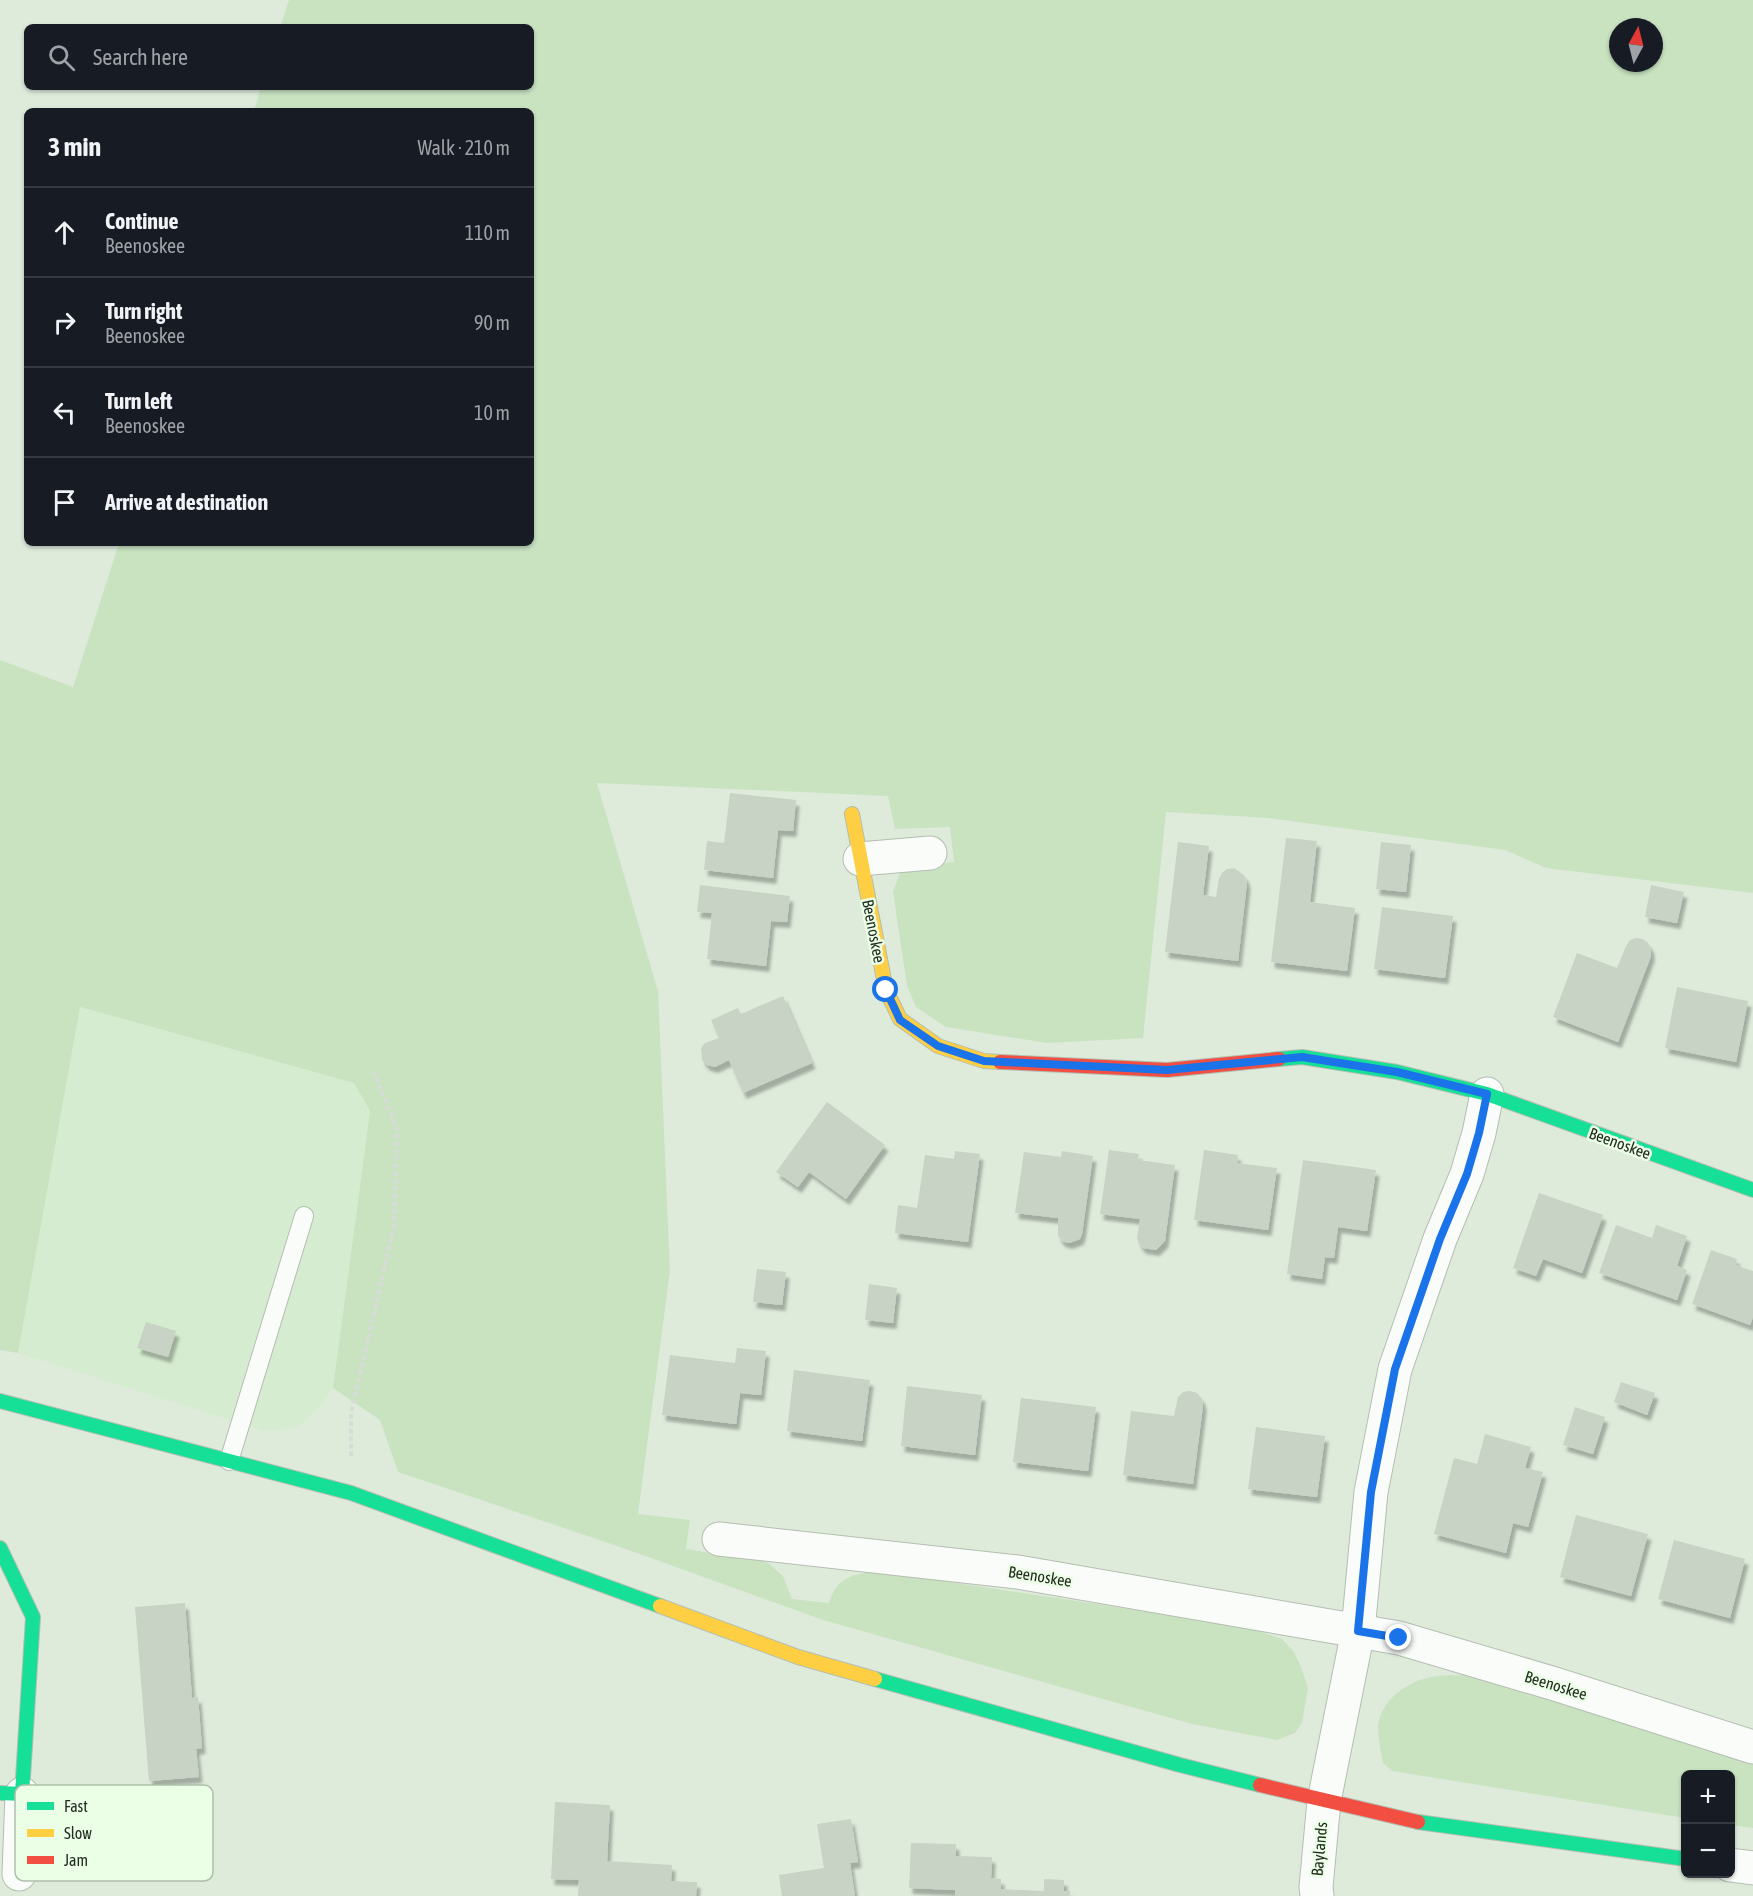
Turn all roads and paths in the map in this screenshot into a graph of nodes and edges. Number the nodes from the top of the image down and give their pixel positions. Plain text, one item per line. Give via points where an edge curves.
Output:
1 (852, 814) dead end
2 (930, 853) dead end
3 (860, 859) junction
4 (372, 1068) dead end
5 (1487, 1094) junction
6 (1753, 1190) edge
7 (304, 1216) dead end
8 (0, 1401) edge
9 (229, 1461) junction
10 (351, 1493) junction
11 (719, 1539) dead end
12 (0, 1548) edge
13 (1358, 1631) junction
14 (1753, 1747) edge
15 (11, 1794) edge
16 (1324, 1801) junction
17 (15, 1834) edge
18 (1681, 1858) edge
19 (1735, 1866) edge
20 (1753, 1868) edge
21 (1317, 1896) edge

1 - 3 street, Beenoskee
2 - 3 street
3 - 5 street, Beenoskee via 886,990 900,1020 938,1046 984,1061 1167,1070 1302,1057 1397,1072
4 - 10 path via 397,1129 394,1226 351,1413
5 - 6 street, Beenoskee
5 - 13 street via 1467,1174 1395,1369 1371,1492
7 - 9 lane
8 - 9 street
9 - 10 street
10 - 16 street via 798,1657 1180,1766
11 - 13 street, Beenoskee via 1018,1572
12 - 15 street via 33,1617
13 - 14 street, Beenoskee via 1399,1638
13 - 16 street
15 - 17 street
16 - 18 street via 1404,1820
16 - 21 street, Baylands
19 - 20 street

